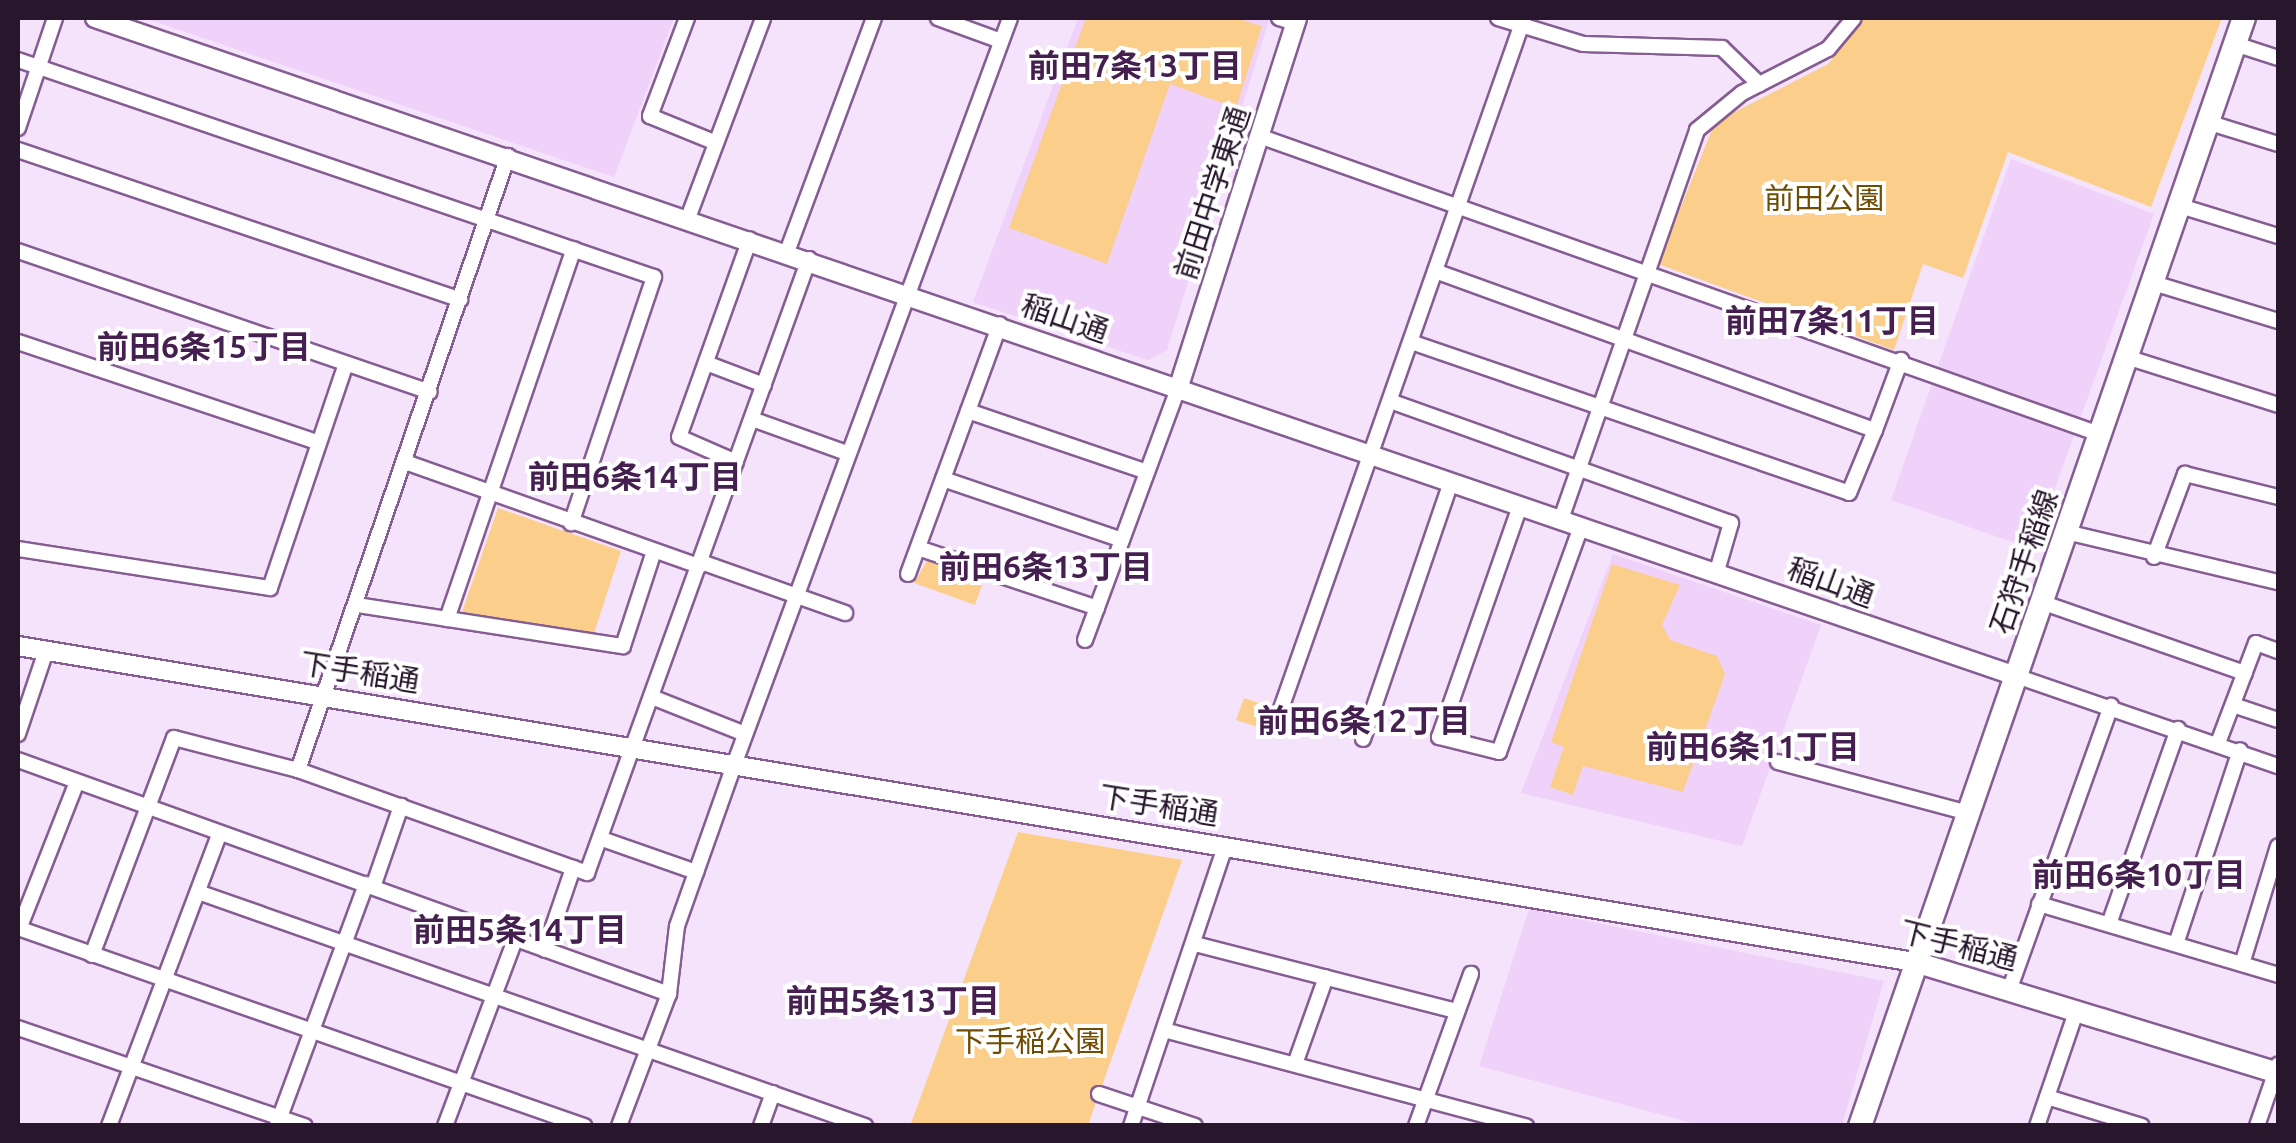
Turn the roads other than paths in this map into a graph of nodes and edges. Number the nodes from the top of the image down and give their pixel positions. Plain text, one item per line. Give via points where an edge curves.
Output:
1 (55, 18) edge
2 (95, 18) edge
3 (687, 18) edge
4 (763, 18) edge
5 (874, 18) edge
6 (938, 18) edge
7 (1010, 18) edge
8 (1498, 18) edge
9 (1854, 18) edge
10 (2244, 18) edge
11 (1290, 19) edge
12 (1522, 22) edge
13 (1001, 41) junction
14 (2234, 44) junction
15 (2278, 58) edge
16 (18, 60) edge
17 (38, 66) junction
18 (1759, 84) junction
19 (2207, 122) junction
20 (18, 128) edge
21 (1259, 136) junction
22 (716, 143) junction
23 (2278, 144) edge
24 (18, 150) edge
25 (508, 156) junction
26 (2177, 205) junction
27 (1458, 206) junction
28 (488, 217) junction
29 (688, 218) junction
30 (2278, 236) edge
31 (750, 239) junction
32 (574, 249) junction
33 (18, 251) edge
34 (787, 252) junction
35 (809, 259) junction
36 (1435, 270) junction
37 (1646, 276) junction
38 (2150, 282) junction
39 (906, 292) junction
40 (460, 300) junction
41 (2278, 320) edge
42 (1000, 324) junction
43 (18, 342) edge
44 (1411, 342) junction
45 (1623, 342) junction
46 (2124, 356) junction
47 (1901, 360) junction
48 (706, 363) junction
49 (346, 364) junction
50 (764, 385) junction
51 (1179, 386) junction
52 (429, 392) junction
53 (1390, 401) junction
54 (2278, 405) edge
55 (1601, 406) junction
56 (968, 410) junction
57 (752, 418) junction
58 (1874, 430) junction
59 (2099, 434) junction
60 (319, 443) junction
61 (847, 453) junction
62 (1372, 455) junction
63 (405, 462) junction
64 (736, 462) junction
65 (1578, 470) junction
66 (1147, 472) junction
67 (943, 479) junction
68 (1451, 482) junction
69 (490, 493) junction
70 (2278, 497) edge
71 (1520, 506) junction
72 (1561, 519) junction
73 (571, 524) junction
74 (1581, 527) junction
75 (2066, 532) junction
76 (1122, 540) junction
77 (918, 548) junction
78 (18, 549) edge
79 (653, 554) junction
80 (2154, 557) junction
81 (700, 564) junction
82 (1716, 571) junction
83 (908, 574) dead end
84 (2278, 582) edge
85 (796, 593) junction
86 (2041, 602) junction
87 (356, 605) junction
88 (1097, 608) junction
89 (845, 614) dead end
90 (446, 619) junction
91 (1085, 640) dead end
92 (18, 646) edge
93 (46, 651) junction
94 (2278, 651) edge
95 (2245, 673) junction
96 (2016, 676) junction
97 (326, 696) junction
98 (652, 696) junction
99 (2233, 705) junction
100 (2111, 706) junction
101 (1277, 720) dead end
102 (2278, 720) edge
103 (2178, 729) junction
104 (18, 734) edge
105 (745, 734) junction
106 (1363, 739) dead end
107 (2218, 743) junction
108 (635, 748) junction
109 (2240, 750) junction
110 (18, 760) edge
111 (1778, 762) dead end
112 (734, 765) junction
113 (2278, 766) edge
114 (298, 770) junction
115 (77, 782) junction
116 (146, 806) junction
117 (401, 806) junction
118 (1968, 812) junction
119 (220, 832) junction
120 (602, 839) junction
121 (2278, 846) edge
122 (1225, 847) junction
123 (573, 868) junction
124 (696, 872) junction
125 (370, 886) junction
126 (198, 892) junction
127 (2039, 904) junction
128 (2108, 924) junction
129 (18, 929) edge
130 (515, 940) junction
131 (344, 942) junction
132 (1195, 944) junction
133 (2176, 944) junction
134 (545, 950) junction
135 (92, 955) junction
136 (1916, 962) junction
137 (2242, 964) junction
138 (1471, 974) dead end
139 (2278, 975) edge
140 (1326, 977) junction
141 (163, 980) junction
142 (2010, 988) junction
143 (669, 994) junction
144 (495, 995) junction
145 (2078, 1009) junction
146 (1456, 1011) junction
147 (18, 1028) edge
148 (311, 1030) junction
149 (1164, 1030) junction
150 (647, 1051) junction
151 (1295, 1064) junction
152 (132, 1066) junction
153 (2278, 1069) edge
154 (462, 1084) junction
155 (774, 1093) junction
156 (1099, 1094) dead end
157 (2047, 1098) junction
158 (1426, 1100) junction
159 (1138, 1106) junction
160 (278, 1121) edge
161 (2112, 1121) edge
162 (109, 1126) edge
163 (305, 1126) edge
164 (446, 1126) edge
165 (584, 1126) edge
166 (619, 1126) edge
167 (761, 1126) edge
168 (864, 1126) edge
169 (1130, 1126) edge
170 (1195, 1126) edge
171 (1416, 1126) edge
172 (1526, 1126) edge
173 (1860, 1126) edge
174 (2037, 1126) edge
175 (2142, 1126) edge
176 (2257, 1126) edge

1 - 17 street
2 - 25 street, 稲山通
3 - 22 street via 650,116
4 - 22 street
5 - 34 street
6 - 13 street
7 - 13 street
8 - 12 street
9 - 18 street via 1828,49
10 - 14 main road, 石狩手稲線
11 - 21 street, 前田中学東通
12 - 18 street via 1599,46 1722,48
12 - 27 street
13 - 39 street
14 - 15 street
14 - 19 main road, 石狩手稲線
16 - 17 street
17 - 20 street
17 - 28 street
18 - 37 street via 1697,130
19 - 23 street
19 - 26 main road, 石狩手稲線
21 - 27 street
21 - 51 street, 前田中学東通
22 - 29 street
24 - 40 street
25 - 28 street
25 - 29 street, 稲山通
26 - 30 street
26 - 38 main road, 石狩手稲線
27 - 36 street
27 - 37 street
28 - 32 street
28 - 40 street
29 - 31 street, 稲山通
31 - 34 street, 稲山通
31 - 48 street
32 - 69 street
32 - 73 street via 654,277
33 - 49 street
34 - 35 street, 稲山通
35 - 39 street, 稲山通
35 - 50 street
36 - 44 street
36 - 45 street
37 - 45 street
37 - 47 street
38 - 41 street
38 - 46 main road, 石狩手稲線
39 - 42 street, 稲山通
39 - 61 street
40 - 52 street
42 - 51 street, 稲山通
42 - 56 street
43 - 60 street
44 - 53 street
44 - 55 street
45 - 55 street
45 - 58 street
46 - 54 street
46 - 59 main road, 石狩手稲線
47 - 58 street
47 - 59 street
48 - 50 street
48 - 64 street via 679,437
49 - 52 street
49 - 60 street
50 - 57 street
51 - 62 street, 稲山通
51 - 66 street
52 - 63 street
53 - 62 street
53 - 65 street
55 - 58 street via 1848,493
55 - 65 street
56 - 66 street
56 - 67 street
57 - 61 street
57 - 64 street
59 - 75 main road, 石狩手稲線
60 - 78 street via 270,588
61 - 85 street
62 - 68 street, 稲山通
62 - 101 street
63 - 69 street
63 - 87 street
64 - 81 street
65 - 72 street
65 - 82 street via 1731,524
66 - 76 street
67 - 76 street
67 - 77 street
68 - 71 street, 稲山通
68 - 106 street
69 - 73 street
69 - 90 street
70 - 80 street via 2185,474
71 - 72 street, 稲山通
71 - 74 street via 1439,737 1498,752
72 - 74 street, 稲山通
73 - 79 street
74 - 82 street, 稲山通
75 - 80 street
75 - 86 main road, 石狩手稲線
76 - 88 street
77 - 83 street
77 - 88 street
79 - 81 street
79 - 90 street via 623,646
80 - 84 street
81 - 85 street
81 - 98 street
82 - 96 street, 稲山通
85 - 89 street
85 - 105 street
86 - 95 street
86 - 96 main road, 石狩手稲線
87 - 90 street
87 - 97 street
88 - 91 street
92 - 93 street, 下手稲通
93 - 97 street, 下手稲通
93 - 104 street
94 - 95 street via 2256,644
95 - 99 street
96 - 100 street
96 - 118 main road, 石狩手稲線
97 - 108 street, 下手稲通
97 - 114 street
98 - 105 street
98 - 108 street
99 - 102 street
99 - 107 street
100 - 103 street
100 - 127 street
103 - 107 street
103 - 128 street
105 - 112 street
107 - 109 street
108 - 112 street, 下手稲通
108 - 120 street
109 - 113 street
109 - 133 street
110 - 115 street
111 - 118 street
112 - 122 street, 下手稲通
112 - 124 street
114 - 116 street via 174,738
114 - 117 street
115 - 116 street
115 - 129 street
116 - 119 street
116 - 135 street
117 - 123 street
117 - 125 street
118 - 136 main road, 石狩手稲線
119 - 125 street
119 - 126 street
120 - 123 street via 587,873
120 - 124 street
121 - 137 street
122 - 132 street
122 - 136 street, 下手稲通
123 - 134 street
124 - 143 street
125 - 130 street
125 - 131 street
126 - 131 street
126 - 141 street
127 - 128 street
127 - 142 street
128 - 133 street
129 - 135 street
130 - 134 street
130 - 144 street
131 - 144 street
131 - 148 street
132 - 140 street
132 - 149 street
133 - 137 street
134 - 143 street
135 - 141 street
136 - 142 main road, 下手稲通
136 - 173 main road, 石狩手稲線
137 - 139 street
138 - 146 street
140 - 146 street
140 - 151 street
141 - 148 street
141 - 152 street
142 - 145 main road, 下手稲通
143 - 150 street
144 - 150 street
144 - 154 street
145 - 153 main road, 下手稲通
145 - 157 street
146 - 158 street
147 - 152 street
148 - 154 street
148 - 160 street
149 - 151 street
149 - 159 street
150 - 155 street
150 - 166 street
151 - 158 street
152 - 160 street
152 - 162 street
153 - 176 street
154 - 164 street
154 - 165 street
155 - 167 street
155 - 168 street
156 - 159 street
157 - 161 street
157 - 174 street
158 - 171 street
158 - 172 street
159 - 169 street
159 - 170 street
160 - 163 street
161 - 175 street

